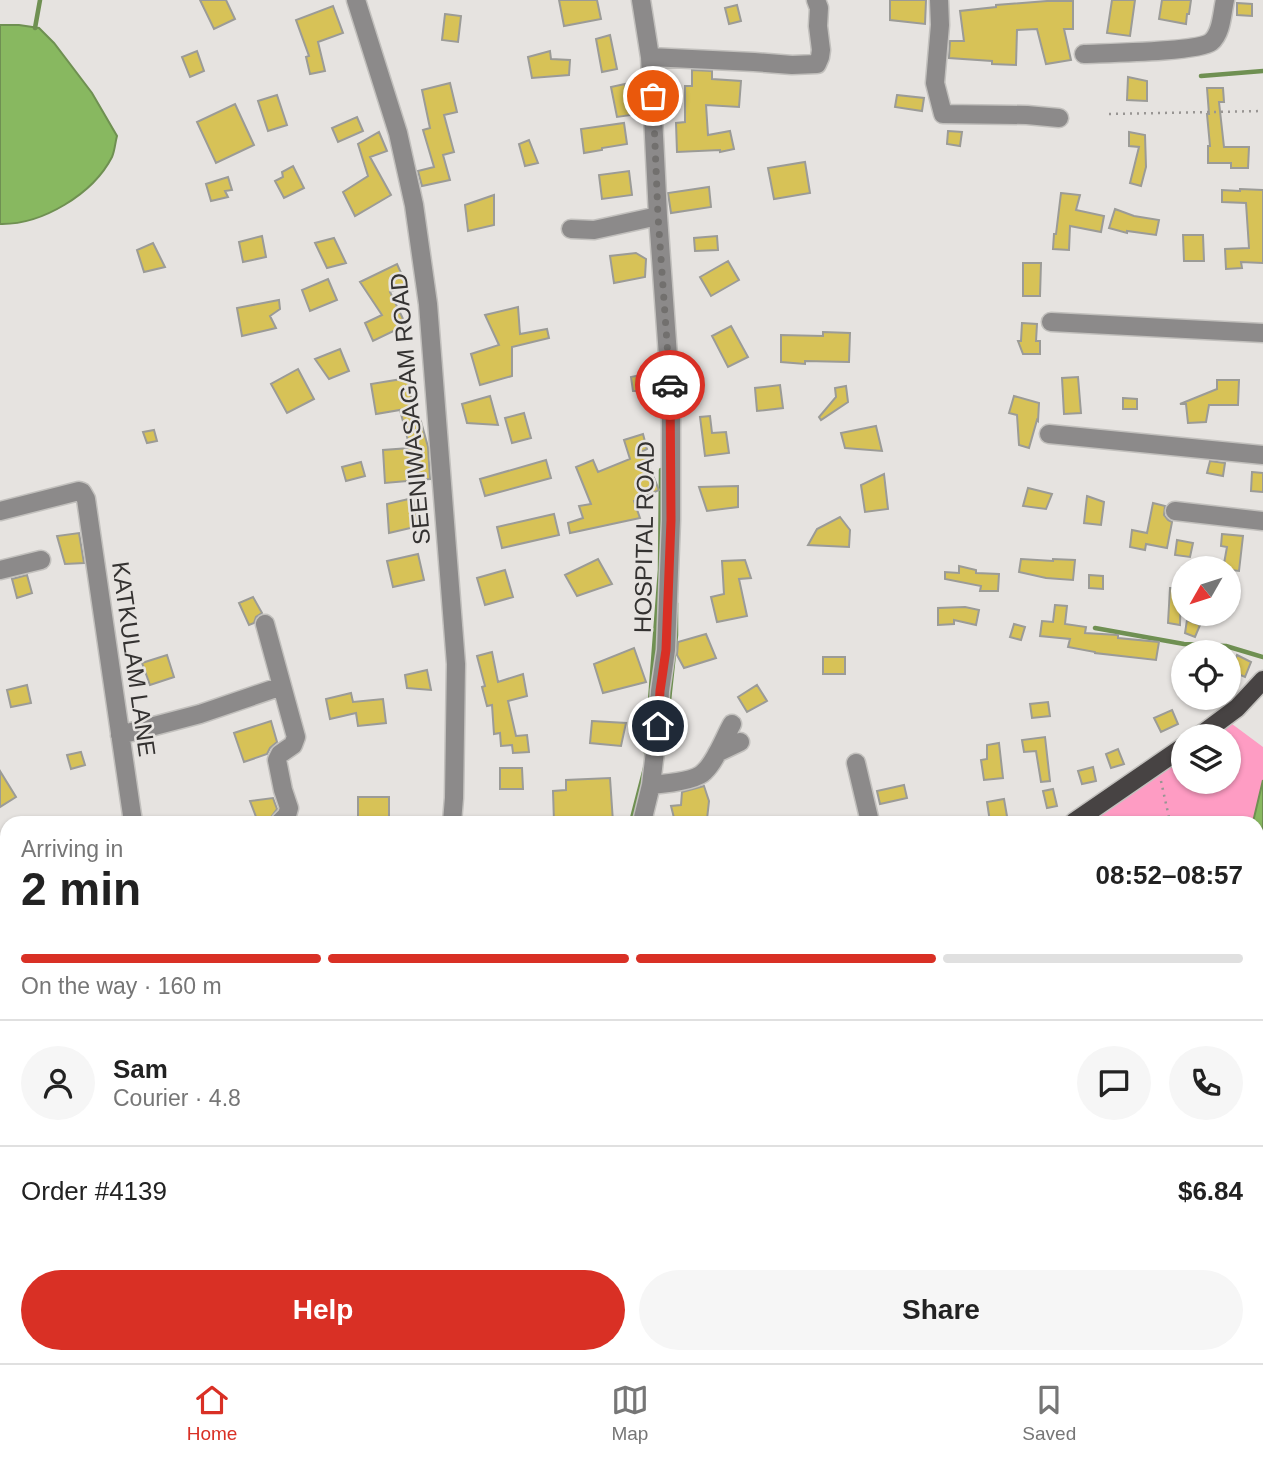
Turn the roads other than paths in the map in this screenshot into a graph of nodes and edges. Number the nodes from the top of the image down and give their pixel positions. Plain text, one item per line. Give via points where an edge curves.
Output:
1 (356, 0) edge
2 (641, 0) edge
3 (816, 0) edge
4 (939, 0) edge
5 (1225, 0) edge
6 (1084, 54) dead end
7 (650, 57) junction
8 (1059, 118) dead end
9 (658, 216) junction
10 (571, 229) dead end
11 (1051, 321) dead end
12 (1263, 333) edge
13 (1049, 434) dead end
14 (1263, 456) edge
15 (0, 511) edge
16 (1175, 511) dead end
17 (1263, 521) edge
18 (41, 560) dead end
19 (0, 569) edge
20 (265, 624) dead end
21 (1263, 680) edge
22 (282, 686) junction
23 (732, 724) dead end
24 (1215, 724) edge
25 (120, 735) junction
26 (740, 742) dead end
27 (716, 753) junction
28 (1171, 755) edge
29 (856, 763) dead end
30 (651, 785) junction
31 (132, 816) edge
32 (286, 816) edge
33 (452, 816) edge
34 (643, 816) edge
35 (869, 816) edge
36 (1083, 816) edge

1 - 33 street, SEENIWASAGAM ROAD via 398,133 428,304 456,664
2 - 7 street, HOSPITAL ROAD
3 - 7 street via 821,50 817,64
4 - 8 street via 934,83 943,114
5 - 6 street via 1218,33 1201,46
7 - 9 street, HOSPITAL ROAD
9 - 10 street via 594,230
9 - 30 street, HOSPITAL ROAD via 671,398 671,520 666,650
11 - 12 street
13 - 14 street
15 - 25 street, KATKULAM LANE via 79,491 84,495
16 - 17 street
18 - 19 street
20 - 22 street
21 - 24 main road
22 - 25 street
22 - 32 street via 296,737 278,760 289,808
23 - 27 street
25 - 31 street, KATKULAM LANE
26 - 27 street
27 - 30 street via 703,774 695,778
28 - 36 main road
29 - 35 street
30 - 34 street, HOSPITAL ROAD

